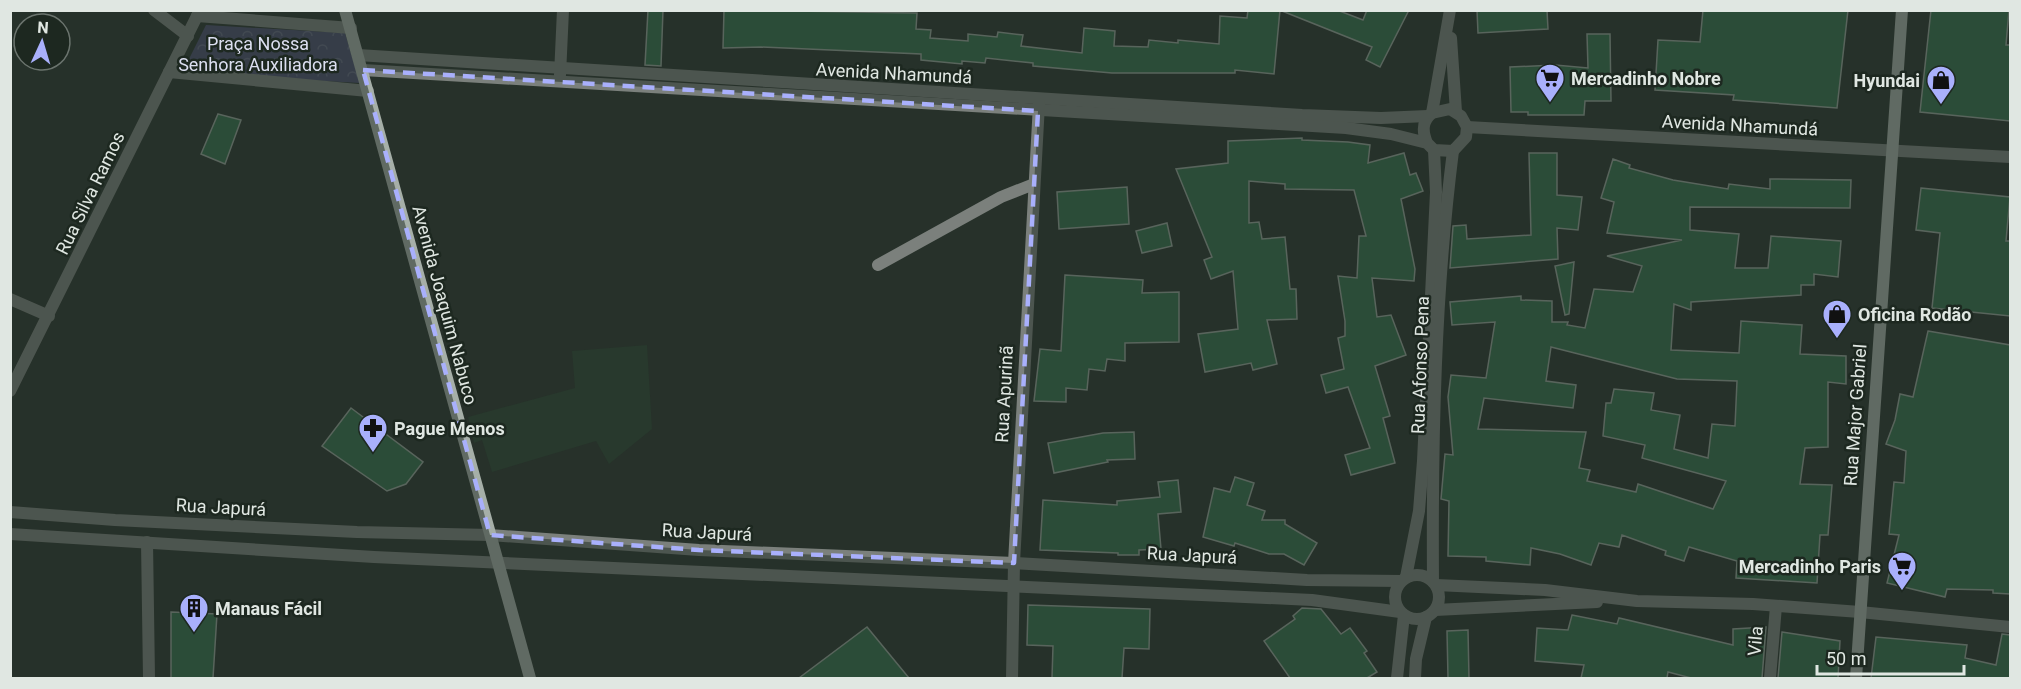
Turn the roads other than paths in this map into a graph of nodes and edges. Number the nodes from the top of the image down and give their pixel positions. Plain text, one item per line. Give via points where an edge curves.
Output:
1 (154, 10) edge
2 (345, 10) edge
3 (563, 10) edge
4 (1450, 10) edge
5 (1902, 10) edge
6 (199, 13) edge
7 (351, 28) junction
8 (188, 36) junction
9 (358, 56) junction
10 (561, 69) junction
11 (363, 70) junction
12 (169, 72) junction
13 (560, 82) junction
14 (368, 91) junction
15 (1039, 105) junction
16 (1456, 112) junction
17 (1430, 114) junction
18 (1467, 127) junction
19 (1430, 146) junction
20 (1453, 151) junction
21 (1892, 152) junction
22 (2010, 157) edge
23 (1034, 184) junction
24 (1439, 247) junction
25 (878, 265) dead end
26 (10, 299) edge
27 (49, 316) junction
28 (10, 391) edge
29 (10, 512) edge
30 (10, 534) edge
31 (490, 535) junction
32 (147, 542) junction
33 (497, 562) junction
34 (1014, 563) junction
35 (1404, 579) junction
36 (1435, 584) junction
37 (1013, 586) junction
38 (1637, 601) junction
39 (1776, 606) junction
40 (1860, 612) junction
41 (1431, 613) junction
42 (1402, 614) junction
43 (2010, 627) edge
44 (149, 678) edge
45 (530, 678) edge
46 (1012, 678) edge
47 (1397, 678) edge
48 (1415, 678) edge
49 (1770, 678) edge
50 (1856, 678) edge

1 - 8 street
2 - 7 main road, Avenida Joaquim Nabuco
3 - 10 street
4 - 16 street
4 - 17 street
5 - 21 main road, Rua Major Gabriel
6 - 7 street
6 - 8 street, Rua Silva Ramos
7 - 9 main road, Avenida Joaquim Nabuco
8 - 12 street, Rua Silva Ramos
9 - 10 street, Avenida Nhamundá
9 - 11 main road, Avenida Joaquim Nabuco
10 - 13 street
10 - 15 street, Avenida Nhamundá
11 - 13 street, Avenida Nhamundá
11 - 14 main road, Avenida Joaquim Nabuco
12 - 14 street
12 - 27 street, Rua Silva Ramos
13 - 15 street, Avenida Nhamundá
14 - 31 main road, Avenida Joaquim Nabuco
15 - 17 street, Avenida Nhamundá via 1323,116
15 - 19 street, Avenida Nhamundá via 1346,128 1391,134
15 - 23 street, Rua Apurinã
16 - 17 street via 1444,108
16 - 18 street
17 - 19 street via 1423,134
18 - 20 street via 1466,137
18 - 21 street, Avenida Nhamundá
19 - 20 street
19 - 24 street, Rua Afonso Pena
20 - 24 street, Rua Afonso Pena
21 - 22 street, Avenida Nhamundá
21 - 40 main road, Rua Major Gabriel
23 - 25 street via 1001,197
23 - 34 street, Rua Apurinã
24 - 35 street, Rua Afonso Pena via 1419,512
24 - 36 street, Rua Afonso Pena
26 - 27 street
27 - 28 street, Rua Silva Ramos
29 - 31 street, Rua Japurá
30 - 32 street
31 - 33 main road, Avenida Joaquim Nabuco
31 - 34 street, Rua Japurá via 699,550
32 - 33 street
32 - 44 street
33 - 37 street
33 - 45 main road, Avenida Joaquim Nabuco
34 - 35 street, Rua Japurá via 1307,580
34 - 37 street, Rua Apurinã
35 - 36 street via 1421,575
35 - 42 street via 1394,595
36 - 38 street via 1545,590
36 - 41 street via 1439,602
37 - 42 street via 1312,600
37 - 46 street, Rua Apurinã
38 - 39 street
38 - 41 street
39 - 40 street
39 - 49 street, Vila
40 - 43 street
40 - 50 main road, Rua Major Gabriel
41 - 42 street via 1411,619
41 - 48 street via 1416,658
42 - 47 street

